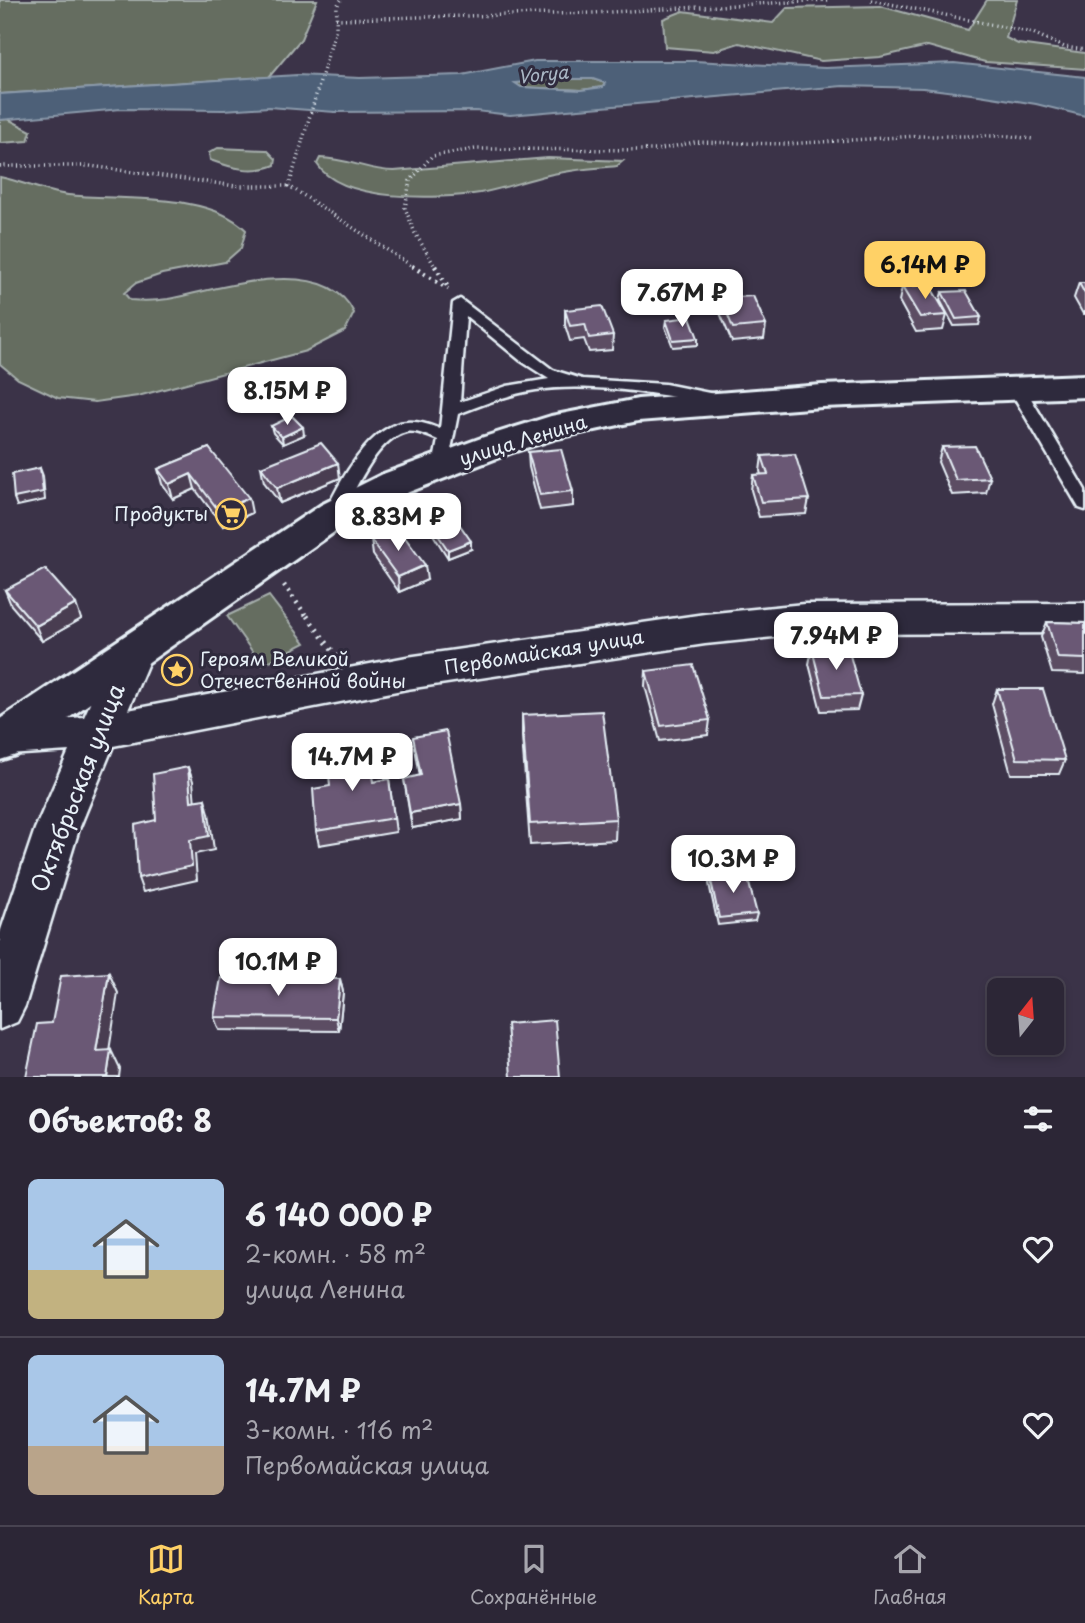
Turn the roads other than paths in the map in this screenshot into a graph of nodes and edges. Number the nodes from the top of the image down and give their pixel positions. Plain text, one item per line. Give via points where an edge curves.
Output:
1 (581, 384) junction
2 (1085, 386) edge
3 (1018, 390) junction
4 (725, 401) junction
5 (451, 411) junction
6 (443, 452) junction
7 (1085, 504) edge
8 (334, 513) junction
9 (1085, 618) edge
10 (132, 651) junction
11 (96, 733) junction
12 (4, 740) edge
13 (0, 1006) edge

1 - 4 lane via 665,388
1 - 5 lane via 507,389
1 - 5 lane via 548,373 460,303
2 - 3 street, улица Ленина
3 - 4 street, улица Ленина
3 - 7 lane
4 - 6 street, улица Ленина via 599,416
5 - 6 lane
6 - 8 street, улица Ленина via 396,483
6 - 8 lane via 407,426 393,430 341,494
8 - 10 street, улица Ленина
9 - 11 street, Первомайская улица via 804,619 612,641
10 - 11 street, Октябрьская улица
10 - 12 street, улица Ленина
11 - 12 street, Первомайская улица
11 - 13 street, Октябрьская улица via 57,829

